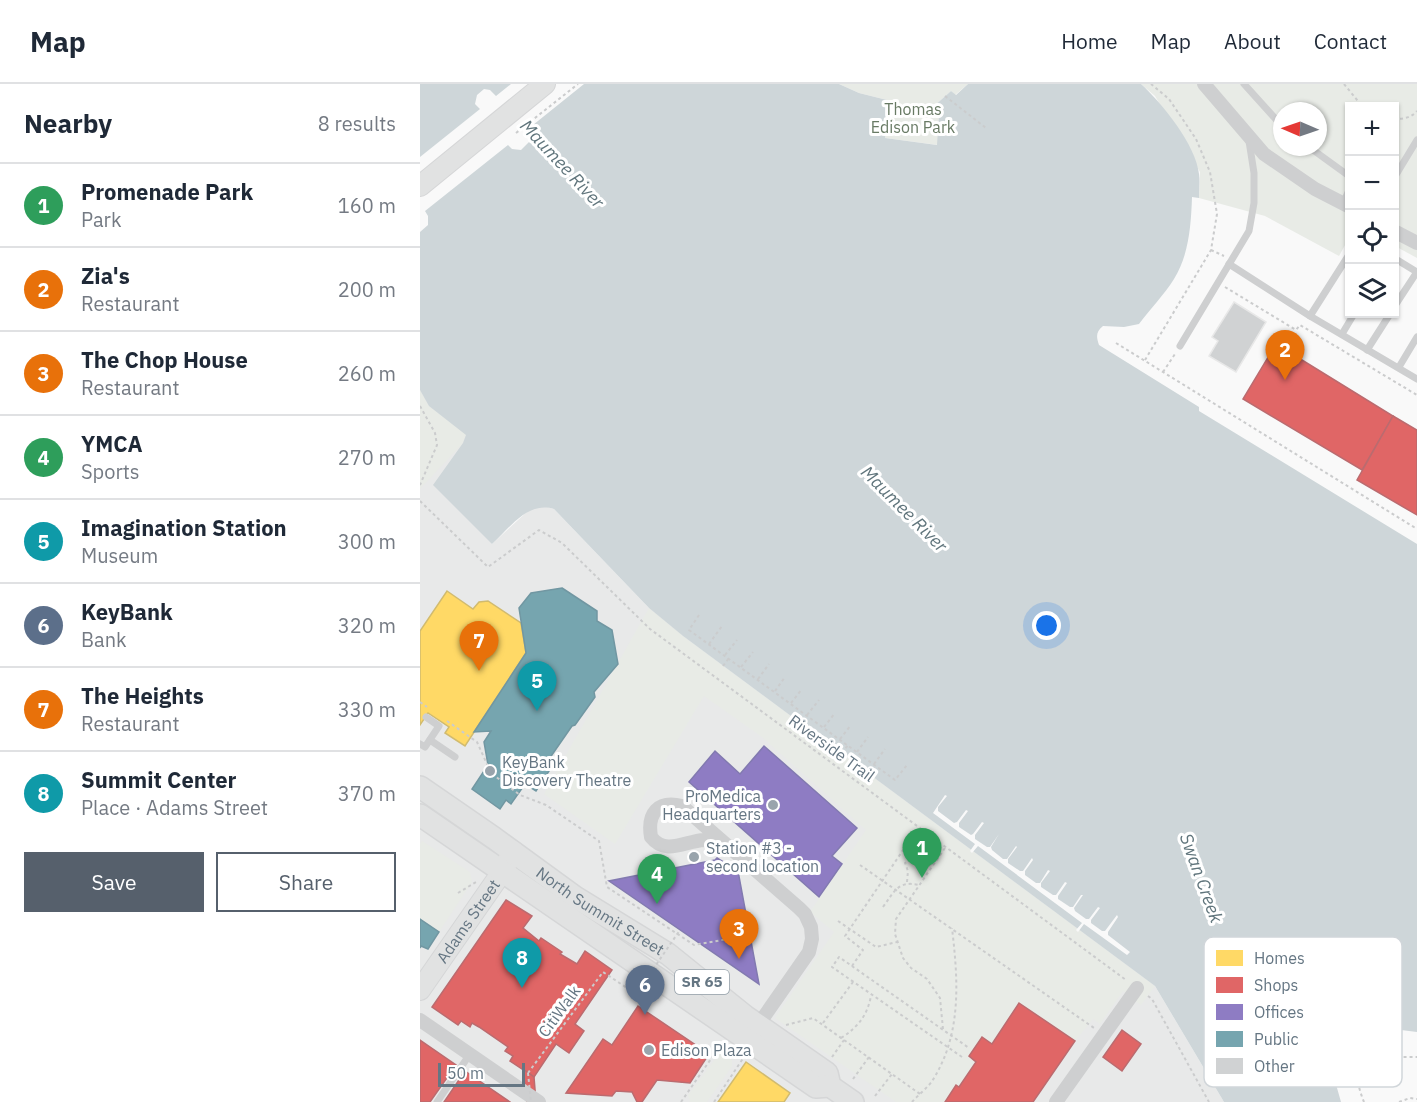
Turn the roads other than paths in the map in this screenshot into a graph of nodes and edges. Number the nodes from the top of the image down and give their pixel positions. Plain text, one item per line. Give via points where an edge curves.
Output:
1 (545, 84) edge
2 (1203, 84) edge
3 (1244, 84) edge
4 (1273, 116) edge
5 (1249, 139) junction
6 (1417, 140) edge
7 (1322, 156) edge
8 (1399, 171) edge
9 (1345, 173) edge
10 (420, 186) edge
11 (1345, 205) edge
12 (1399, 233) edge
13 (1417, 243) edge
14 (1345, 261) edge
15 (1399, 261) edge
16 (1231, 262) junction
17 (1417, 272) edge
18 (1399, 301) edge
19 (1310, 316) junction
20 (1352, 318) edge
21 (1387, 318) edge
22 (1342, 334) junction
23 (1417, 337) edge
24 (1179, 346) road end
25 (1367, 350) junction
26 (1399, 367) junction
27 (1417, 379) edge
28 (426, 717) dead end
29 (430, 740) junction
30 (420, 744) edge
31 (455, 757) dead end
32 (420, 787) edge
33 (420, 815) edge
34 (723, 843) junction
35 (513, 851) junction
36 (502, 872) junction
37 (623, 927) junction
38 (613, 949) junction
39 (704, 984) junction
40 (1137, 988) road end
41 (420, 990) edge
42 (692, 1003) junction
43 (420, 1020) edge
44 (757, 1036) junction
45 (470, 1054) junction
46 (437, 1102) edge
47 (539, 1102) edge
48 (853, 1102) edge
49 (1056, 1102) edge

1 - 10 street
2 - 5 street
3 - 4 lane
5 - 11 street via 1279,166
5 - 16 lane via 1254,203 1249,231
6 - 8 lane
7 - 9 lane
12 - 13 street
14 - 19 lane
15 - 17 lane
16 - 19 lane
16 - 24 lane
17 - 18 lane
19 - 22 lane
20 - 22 lane
21 - 25 lane
22 - 25 lane
23 - 26 lane
25 - 26 lane
26 - 27 lane
28 - 29 lane via 439,726
29 - 30 lane via 425,747
29 - 31 lane
32 - 35 main road, North Summit Street / SR 65
33 - 36 main road, North Summit Street / SR 65
34 - 34 street via 682,806 664,805 651,818 651,837 662,846 679,847 706,840
34 - 44 street via 799,908 809,921 812,934 809,952
35 - 36 street, Adams Street
35 - 37 main road, North Summit Street / SR 65 via 564,890
36 - 38 main road, North Summit Street / SR 65
36 - 41 street, Adams Street
37 - 38 main road via 612,934
37 - 39 main road, North Summit Street / SR 65 via 668,954
38 - 42 main road, North Summit Street / SR 65
39 - 42 main road via 702,998
39 - 44 main road, North Summit Street / SR 65
40 - 49 street
42 - 44 main road, North Summit Street / SR 65
43 - 45 street
44 - 48 main road, North Summit Street / SR 65 via 816,1087 830,1086
45 - 46 lane
45 - 47 street

